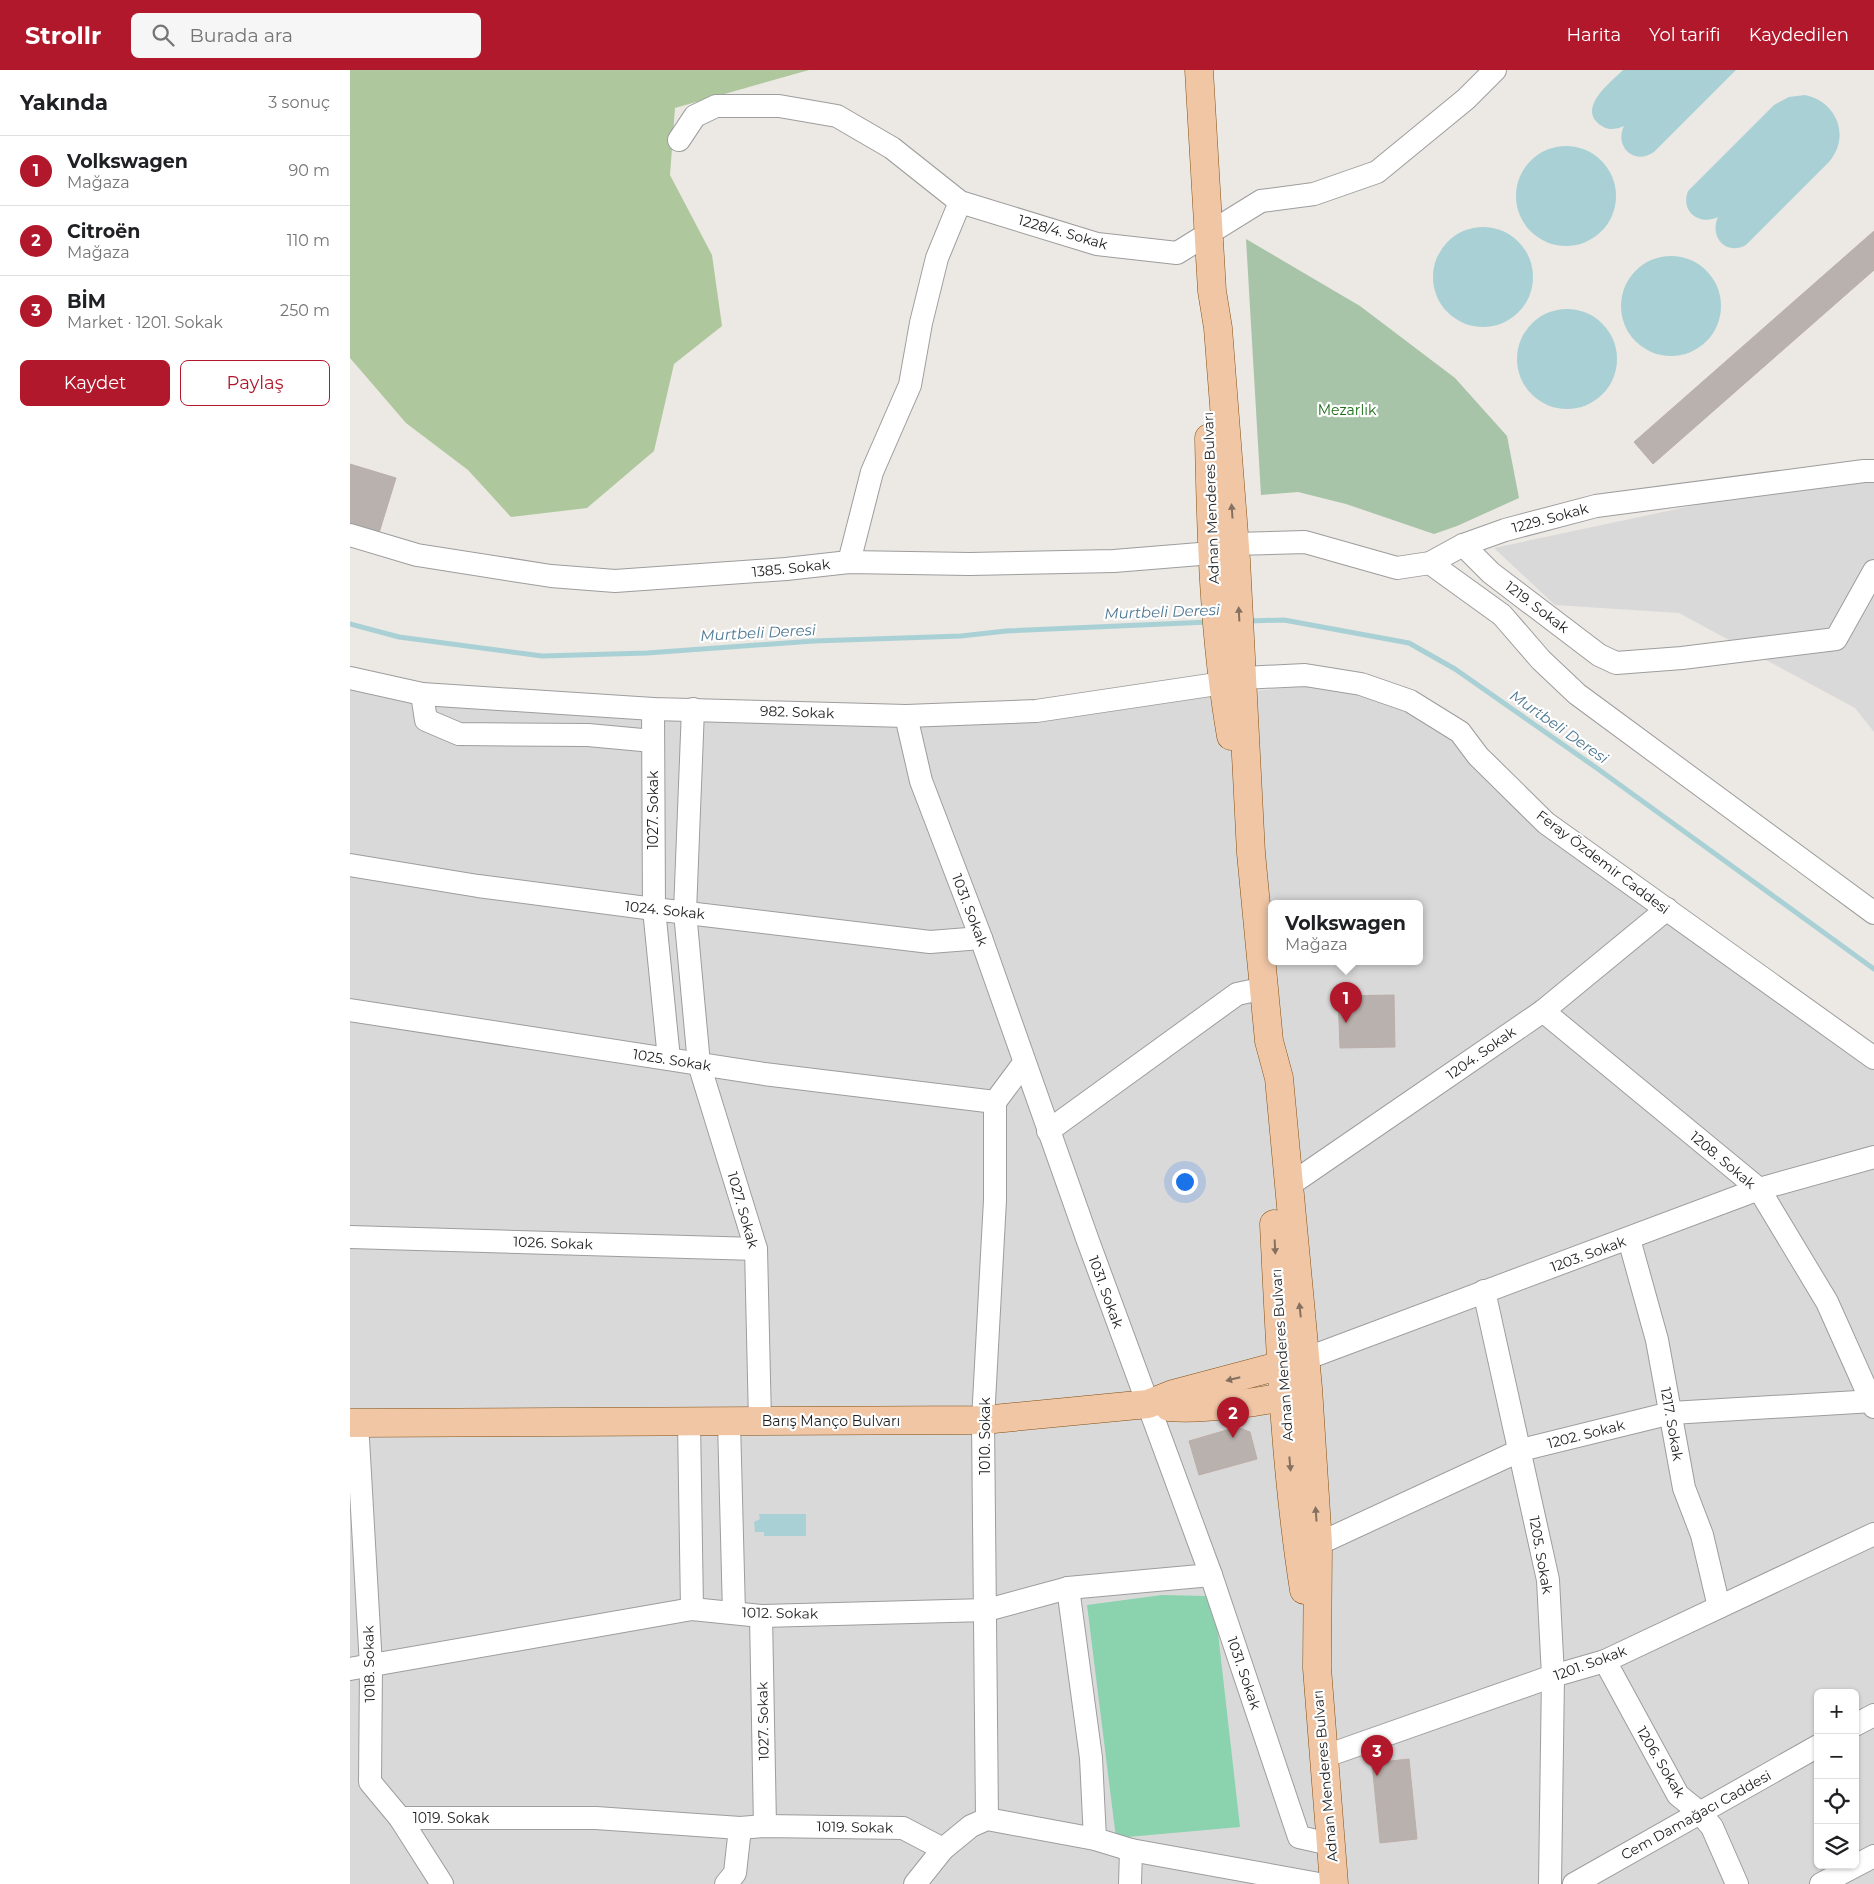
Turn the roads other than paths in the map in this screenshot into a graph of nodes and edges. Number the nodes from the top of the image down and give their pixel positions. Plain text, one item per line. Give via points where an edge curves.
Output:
1 (1199, 70) edge
2 (1494, 70) edge
3 (679, 140) dead end
4 (960, 202) junction
5 (1208, 234) junction
6 (1874, 471) edge
7 (350, 535) edge
8 (1462, 546) junction
9 (1224, 555) junction
10 (849, 562) junction
11 (1430, 562) junction
12 (1873, 577) edge
13 (1232, 673) junction
14 (350, 678) edge
15 (422, 694) junction
16 (653, 709) junction
17 (693, 709) junction
18 (906, 716) junction
19 (653, 741) junction
20 (350, 865) edge
21 (654, 909) junction
22 (1667, 909) junction
23 (685, 912) junction
24 (1874, 913) edge
25 (980, 938) junction
26 (1265, 988) junction
27 (350, 1010) edge
28 (1543, 1011) junction
29 (1269, 1041) junction
30 (1874, 1058) edge
31 (669, 1059) junction
32 (1024, 1063) junction
33 (699, 1064) junction
34 (995, 1102) junction
35 (1048, 1130) junction
36 (1874, 1157) edge
37 (1288, 1186) junction
38 (1759, 1189) junction
39 (350, 1238) edge
40 (1629, 1239) junction
41 (756, 1249) junction
42 (1484, 1291) junction
43 (1293, 1363) junction
44 (1296, 1393) junction
45 (1873, 1403) edge
46 (1148, 1404) junction
47 (1671, 1413) junction
48 (983, 1420) junction
49 (760, 1421) junction
50 (354, 1422) edge
51 (689, 1422) junction
52 (729, 1422) junction
53 (1521, 1450) junction
54 (1874, 1534) edge
55 (1318, 1544) junction
56 (1211, 1575) junction
57 (1068, 1588) junction
58 (1719, 1607) junction
59 (692, 1609) junction
60 (986, 1610) junction
61 (734, 1613) junction
62 (762, 1616) junction
63 (1605, 1661) junction
64 (360, 1668) edge
65 (1317, 1668) junction
66 (1553, 1676) junction
67 (1874, 1715) edge
68 (1859, 1723) edge
69 (1814, 1748) edge
70 (1323, 1757) junction
71 (1699, 1812) junction
72 (400, 1818) junction
73 (987, 1819) junction
74 (765, 1826) junction
75 (740, 1828) junction
76 (1095, 1839) junction
77 (1330, 1844) junction
78 (943, 1849) junction
79 (1131, 1850) junction
80 (1874, 1856) edge
81 (442, 1884) edge
82 (726, 1884) edge
83 (915, 1884) edge
84 (1130, 1884) edge
85 (1319, 1884) edge
86 (1334, 1884) edge
87 (1550, 1884) edge
88 (1574, 1884) edge
89 (1737, 1884) edge
90 (1821, 1884) edge

1 - 5 main road, Adnan Menderes Bulvarı
2 - 5 street, 1228/4. Sokak via 1466,99 1377,172 1314,194 1262,200
3 - 4 street, 1228/4. Sokak via 695,116 716,106 780,106 837,116 892,148
4 - 5 street, 1228/4. Sokak via 1097,244 1177,253
4 - 10 street via 938,258 921,323 910,385 872,472
5 - 9 main road, Adnan Menderes Bulvarı via 1212,292 1206,329
6 - 8 street, 1229. Sokak via 1596,506 1505,530
7 - 10 street, 1385. Sokak via 417,555 551,576 615,581
8 - 11 street, 1229. Sokak
8 - 12 street, 1219. Sokak via 1490,573 1600,654 1616,662 1682,658 1836,639
9 - 10 street, 1385. Sokak via 970,564
9 - 11 street, 1229. Sokak via 1305,542 1397,568
9 - 13 main road, Adnan Menderes Bulvarı
11 - 24 street via 1502,615 1541,660 1578,694
13 - 18 street, 982. Sokak via 1036,711
13 - 22 street, Feray Özdemir Caddesi via 1305,675 1361,684 1410,701 1460,732 1478,756 1546,823
13 - 26 main road, Adnan Menderes Bulvarı
14 - 15 street, 982. Sokak
15 - 16 street, 982. Sokak
15 - 19 street via 426,720 458,734 588,735
16 - 17 street, 982. Sokak
16 - 19 street, 1027. Sokak
17 - 18 street, 982. Sokak
17 - 23 street, 1027. Sokak
18 - 25 street, 1031. Sokak via 921,781
19 - 21 street, 1027. Sokak
20 - 21 street, 1024. Sokak
21 - 23 street, 1024. Sokak
21 - 31 street, 1027. Sokak
22 - 28 street, 1204. Sokak
22 - 30 street, Feray Özdemir Caddesi
23 - 25 street, 1024. Sokak via 930,942
23 - 33 street, 1027. Sokak
25 - 32 street, 1031. Sokak
26 - 29 main road, Adnan Menderes Bulvarı
26 - 35 street via 1237,994
27 - 31 street, 1025. Sokak
28 - 37 street, 1204. Sokak
28 - 38 street, 1208. Sokak
29 - 37 main road, Adnan Menderes Bulvarı via 1280,1078
29 -> 43 main road, Adnan Menderes Bulvarı via 1265,1079
31 - 33 street, 1025. Sokak
32 - 34 street
32 - 35 street, 1031. Sokak
33 - 34 street, 1025. Sokak
33 - 41 street, 1027. Sokak
34 - 48 street, 1010. Sokak via 995,1200
35 - 46 street, 1031. Sokak
36 - 38 street, 1203. Sokak
43 -> 37 main road, Adnan Menderes Bulvarı
38 - 40 street, 1203. Sokak
38 - 45 street, 1208. Sokak via 1827,1302
39 - 41 street, 1026. Sokak
40 - 42 street, 1203. Sokak
40 - 47 street, 1217. Sokak via 1657,1340
41 - 49 street, 1027. Sokak
42 - 43 street, 1203. Sokak
42 - 53 street, 1205. Sokak
43 - 44 main road, Adnan Menderes Bulvarı
43 -> 46 main road, Barış Manço Bulvarı via 1173,1394
44 - 46 main road via 1177,1408
55 -> 44 main road, Adnan Menderes Bulvarı
44 -> 65 main road, Adnan Menderes Bulvarı via 1297,1548
45 - 47 street, 1202. Sokak
46 - 48 main road, Barış Manço Bulvarı
46 - 56 street, 1031. Sokak
47 - 53 street, 1202. Sokak
47 - 58 street, 1217. Sokak via 1684,1488 1702,1535
48 - 49 main road, Barış Manço Bulvarı
48 - 60 street, 1010. Sokak
49 - 52 main road, Barış Manço Bulvarı
50 - 51 main road, Barış Manço Bulvarı
50 - 64 street, 1018. Sokak
51 - 52 main road, Barış Manço Bulvarı
51 - 59 street
52 - 61 street
53 - 55 street, 1202. Sokak
53 - 66 street, 1205. Sokak via 1548,1580
54 - 58 street, 1201. Sokak
55 - 65 main road, Adnan Menderes Bulvarı
56 - 57 street, 1012. Sokak
56 - 77 street, 1031. Sokak via 1299,1837
57 - 60 street, 1012. Sokak
57 - 76 street via 1091,1758
58 - 63 street, 1201. Sokak
59 - 61 street, 1012. Sokak
59 - 64 street, 1012. Sokak
60 - 62 street, 1012. Sokak
60 - 73 street, 1010. Sokak
61 - 62 street, 1012. Sokak
62 - 74 street, 1027. Sokak
63 - 66 street, 1201. Sokak
63 - 71 street, 1206. Sokak via 1678,1795
64 - 72 street, 1018. Sokak via 370,1782
65 - 70 main road, Adnan Menderes Bulvarı
66 - 70 street, 1201. Sokak
66 - 87 street, 1205. Sokak
67 - 68 street
69 - 71 street, Cem Damağacı Caddesi
70 - 77 main road, Adnan Menderes Bulvarı
71 - 88 street, Cem Damağacı Caddesi
71 - 89 street, 1206. Sokak via 1712,1827
72 - 75 street, 1019. Sokak via 596,1818
72 - 81 street, 1018. Sokak
73 - 76 street
73 - 78 street via 970,1826
74 - 75 street, 1019. Sokak
74 - 78 street, 1019. Sokak via 903,1828
75 - 82 street via 735,1873
76 - 79 street
77 - 86 main road, Adnan Menderes Bulvarı
78 - 83 street
79 - 84 street
79 - 85 street
80 - 90 street

